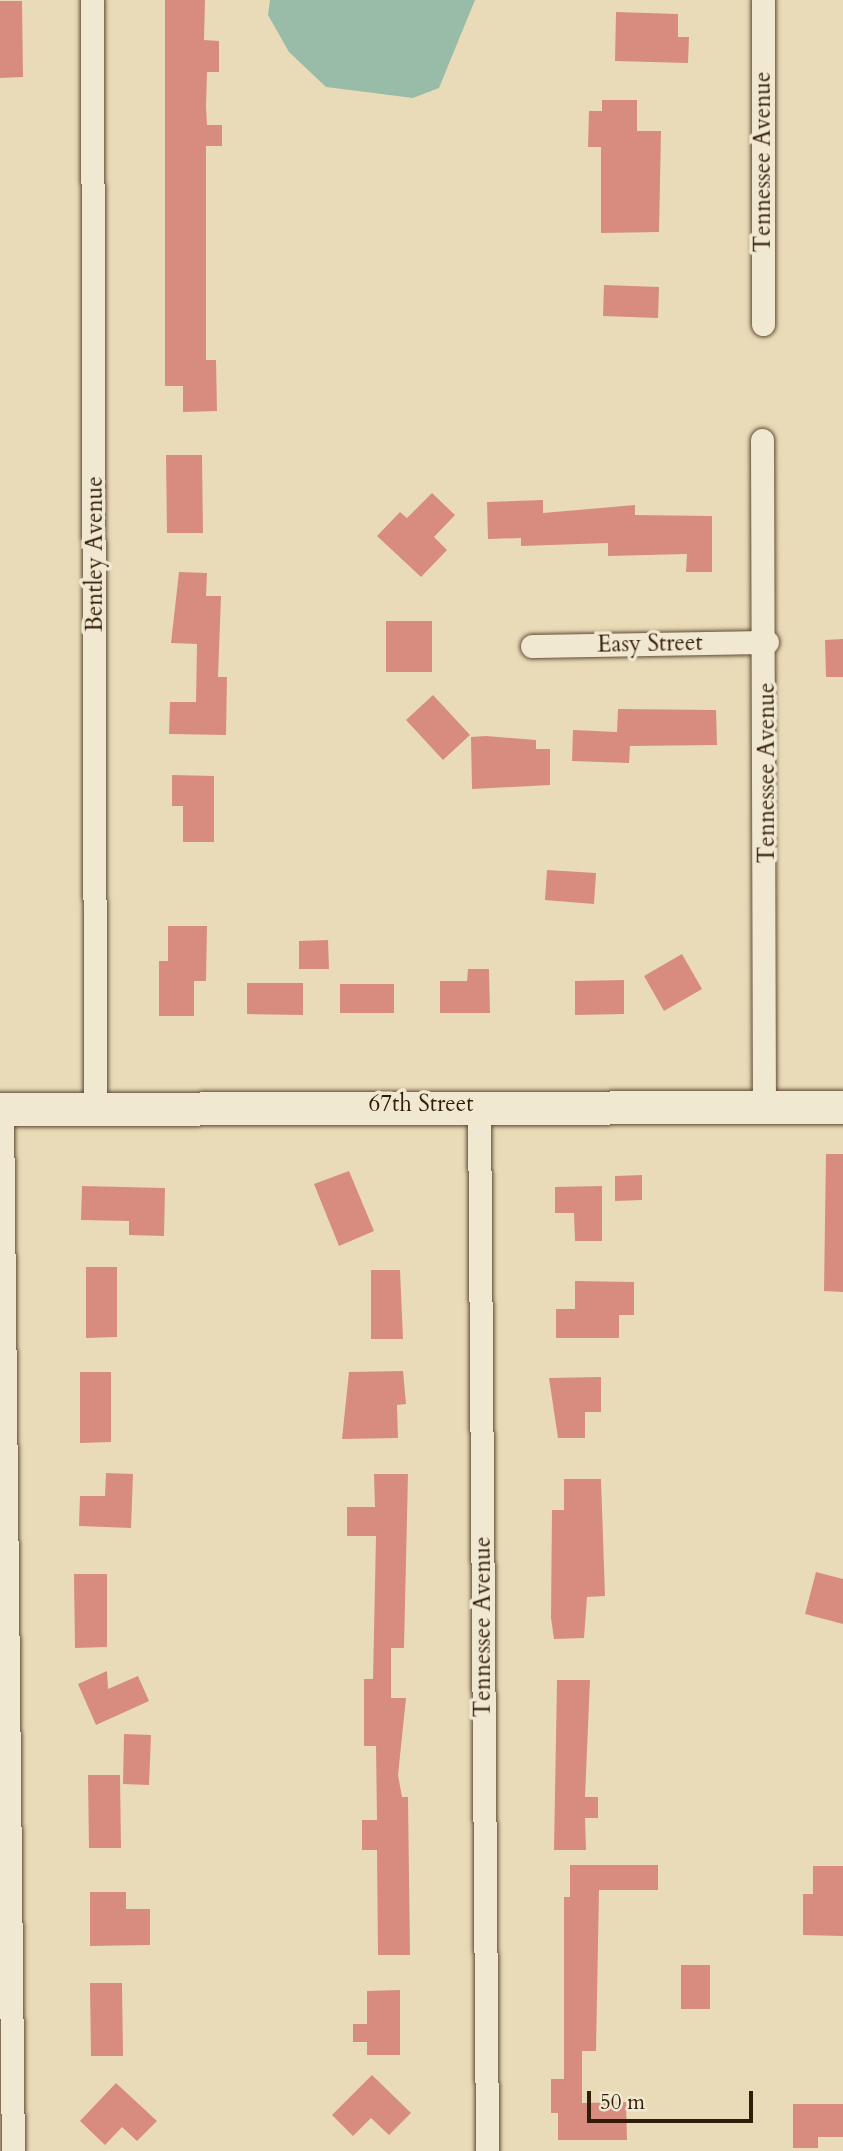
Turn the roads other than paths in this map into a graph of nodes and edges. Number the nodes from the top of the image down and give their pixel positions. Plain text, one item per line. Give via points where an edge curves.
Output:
1 (92, 0) edge
2 (763, 0) edge
3 (763, 324) dead end
4 (762, 440) dead end
5 (767, 642) junction
6 (532, 646) dead end
7 (479, 1104) junction
8 (764, 1106) junction
9 (95, 1107) junction
10 (843, 1107) edge
11 (1, 1109) edge
12 (13, 2151) edge
13 (487, 2151) edge

1 - 9 street, Bentley Avenue
2 - 3 street, Tennessee Avenue
4 - 5 street, Tennessee Avenue
5 - 6 street, Easy Street
5 - 8 street, Tennessee Avenue
7 - 8 street, 67th Street
7 - 9 street, 67th Street
7 - 13 street, Tennessee Avenue
8 - 10 street, 67th Street
9 - 11 street, 67th Street
11 - 12 street

